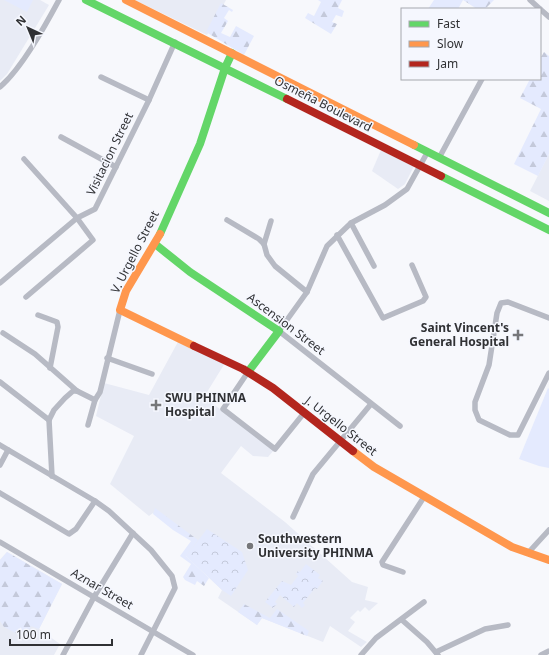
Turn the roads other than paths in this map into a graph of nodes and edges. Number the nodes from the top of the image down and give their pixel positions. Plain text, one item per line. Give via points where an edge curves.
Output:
1 (59, 0) edge
2 (86, 0) edge
3 (126, 0) edge
4 (530, 0) edge
5 (537, 8) edge
6 (175, 42) junction
7 (232, 53) junction
8 (225, 68) junction
9 (101, 77) dead end
10 (481, 80) edge
11 (0, 87) edge
12 (149, 100) junction
13 (61, 137) dead end
14 (428, 153) junction
15 (439, 158) junction
16 (24, 159) dead end
17 (421, 166) junction
18 (116, 167) junction
19 (549, 213) edge
20 (77, 218) junction
21 (227, 220) dead end
22 (272, 221) dead end
23 (351, 224) junction
24 (549, 230) edge
25 (337, 235) junction
26 (155, 244) junction
27 (264, 244) junction
28 (412, 265) dead end
29 (374, 266) dead end
30 (0, 283) edge
31 (306, 292) junction
32 (26, 297) dead end
33 (120, 310) junction
34 (38, 315) dead end
35 (549, 318) edge
36 (279, 331) junction
37 (3, 333) dead end
38 (107, 358) junction
39 (50, 368) junction
40 (248, 372) junction
41 (549, 373) edge
42 (152, 374) dead end
43 (0, 382) edge
44 (77, 391) junction
45 (95, 400) junction
46 (370, 404) junction
47 (304, 413) junction
48 (49, 420) junction
49 (88, 425) dead end
50 (400, 426) dead end
51 (340, 442) junction
52 (0, 446) edge
53 (8, 450) junction
54 (0, 465) edge
55 (52, 476) junction
56 (0, 493) edge
57 (424, 497) junction
58 (95, 500) junction
59 (293, 517) dead end
60 (549, 530) edge
61 (133, 533) junction
62 (0, 542) edge
63 (528, 553) junction
64 (549, 560) edge
65 (403, 572) dead end
66 (94, 597) junction
67 (424, 602) dead end
68 (402, 620) junction
69 (508, 626) dead end
70 (152, 631) junction
71 (549, 651) edge
72 (437, 654) edge
73 (63, 655) edge
74 (141, 655) edge
75 (193, 655) edge
76 (361, 655) edge
77 (541, 655) edge

1 - 11 street via 32,46
2 - 6 main road, Osmeña Boulevard
3 - 7 main road, Osmeña Boulevard
4 - 5 street
6 - 8 main road, Osmeña Boulevard
6 - 12 street, Visitacion Street
7 - 8 main road, V. Urgello Street
7 - 14 main road, Osmeña Boulevard
8 - 17 main road, Osmeña Boulevard
8 - 26 main road, V. Urgello Street via 200,144
9 - 12 street
10 - 15 street
12 - 18 street, Visitacion Street
13 - 18 street
14 - 15 main road, Osmeña Boulevard
14 - 17 street
15 - 19 main road, Osmeña Boulevard
16 - 20 street
17 - 23 street via 407,189
17 - 24 main road, Osmeña Boulevard
18 - 20 street, Visitacion Street via 95,209
20 - 30 street, Visitacion Street
20 - 32 street via 93,240
21 - 27 street via 252,233
22 - 27 street
23 - 25 street
23 - 29 street
25 - 28 street via 383,318 426,297
25 - 31 street via 328,246
26 - 33 main road, V. Urgello Street via 126,291
26 - 36 main road, Ascension Street via 190,272
27 - 31 street via 267,255 275,266
31 - 36 street
33 - 38 street, V. Urgello Street
33 - 40 main road, J. Urgello Street
34 - 39 street via 57,322
35 - 41 street via 505,301 498,307 489,365 474,407 477,418 481,423 515,436 520,432
36 - 40 main road
36 - 46 street, Ascension Street
37 - 39 street via 35,354
38 - 42 street
38 - 45 street, V. Urgello Street via 100,392
39 - 44 street
40 - 47 main road, J. Urgello Street
40 - 47 street via 223,409 275,449
43 - 48 street
44 - 45 street
44 - 48 street via 73,391 65,398
45 - 49 street, V. Urgello Street
46 - 50 street, Ascension Street
46 - 51 street
47 - 51 main road, J. Urgello Street
48 - 55 street
51 - 57 main road, J. Urgello Street via 374,467
51 - 59 street via 311,478
52 - 53 street
53 - 54 street
53 - 55 street
55 - 58 street
56 - 58 street via 69,534 76,529
57 - 63 main road, J. Urgello Street via 512,547
57 - 65 street via 382,562 383,565
58 - 61 street
60 - 63 street
61 - 66 street
61 - 70 street via 172,576 175,588
62 - 66 street, Aznar Street
63 - 64 main road, J. Urgello Street
66 - 70 street, Aznar Street
66 - 73 street
67 - 68 street
68 - 72 street
68 - 76 street via 376,638
69 - 72 street via 485,629
70 - 74 street
70 - 75 street, Aznar Street
71 - 77 street

